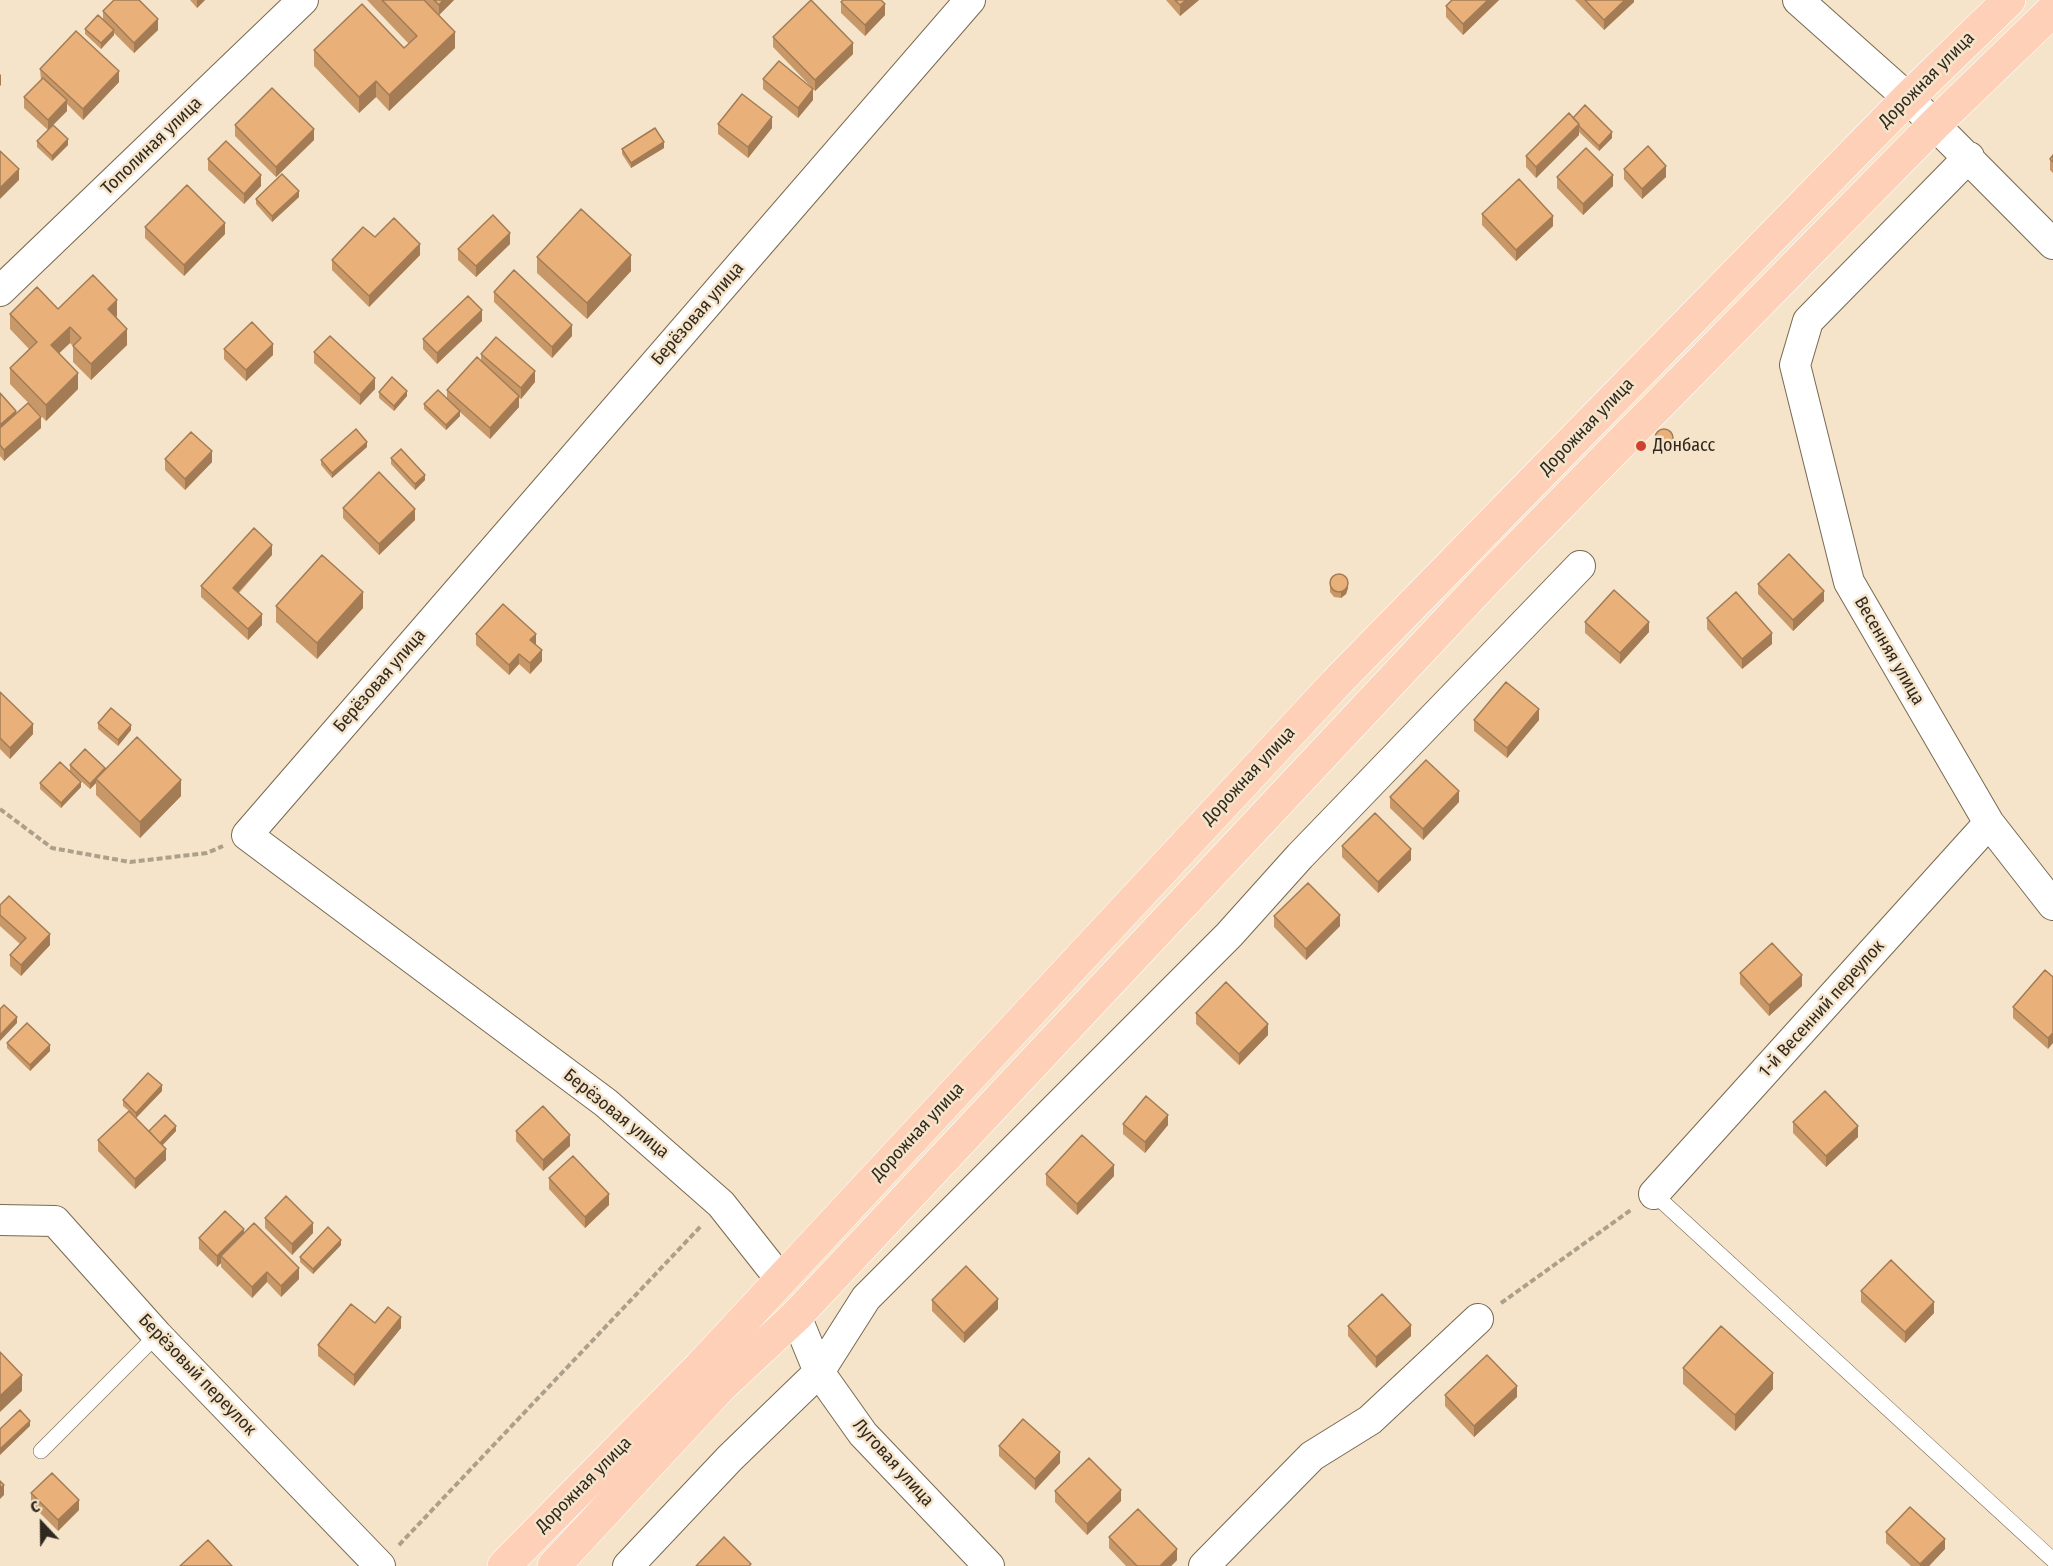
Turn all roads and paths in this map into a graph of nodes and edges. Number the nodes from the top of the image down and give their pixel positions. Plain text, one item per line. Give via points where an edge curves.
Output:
1 (303, 0) edge
2 (970, 0) edge
3 (1798, 0) edge
4 (2009, 0) edge
5 (2053, 10) edge
6 (1908, 98) junction
7 (1935, 124) junction
8 (1969, 157) junction
9 (2053, 244) edge
10 (0, 291) edge
11 (1580, 566) dead end
12 (0, 809) edge
13 (1989, 824) junction
14 (247, 836) junction
15 (2053, 905) edge
16 (1654, 1194) junction
17 (721, 1204) junction
18 (0, 1220) edge
19 (781, 1280) junction
20 (796, 1316) junction
21 (1478, 1319) joint
22 (157, 1335) junction
23 (819, 1372) junction
24 (41, 1451) dead end
25 (2053, 1560) edge
26 (380, 1566) edge
27 (504, 1566) edge
28 (554, 1566) edge
29 (628, 1566) edge
30 (989, 1566) edge
31 (1204, 1566) edge

1 - 10 street, Тополиная улица
2 - 14 street, Берёзовая улица
3 - 6 street
4 - 6 main road, Дорожная улица
5 - 7 main road, Дорожная улица
6 - 7 street
6 - 19 main road, Дорожная улица via 1336,683
7 - 8 street
7 - 20 main road, Дорожная улица via 1490,576
8 - 9 street
8 - 13 street, Весенняя улица via 1808,321 1795,365 1849,582
11 - 23 street via 1300,856 1229,935 866,1298
12 - 14 path via 52,848 130,862 207,853
13 - 15 street, Весенняя улица
13 - 16 street, 1-й Весенний переулок
14 - 17 street, Берёзовая улица via 606,1103
16 - 21 path
16 - 25 lane
17 - 19 street, Берёзовая улица
17 - 26 path
18 - 22 street, Берёзовый переулок via 55,1221
19 - 27 main road, Дорожная улица
20 - 23 street, Луговая улица
20 - 28 main road, Дорожная улица via 720,1387
21 - 31 street via 1370,1420 1312,1456
22 - 24 lane
22 - 26 street, Берёзовый переулок
23 - 29 street via 730,1458
23 - 30 street, Луговая улица via 863,1434

